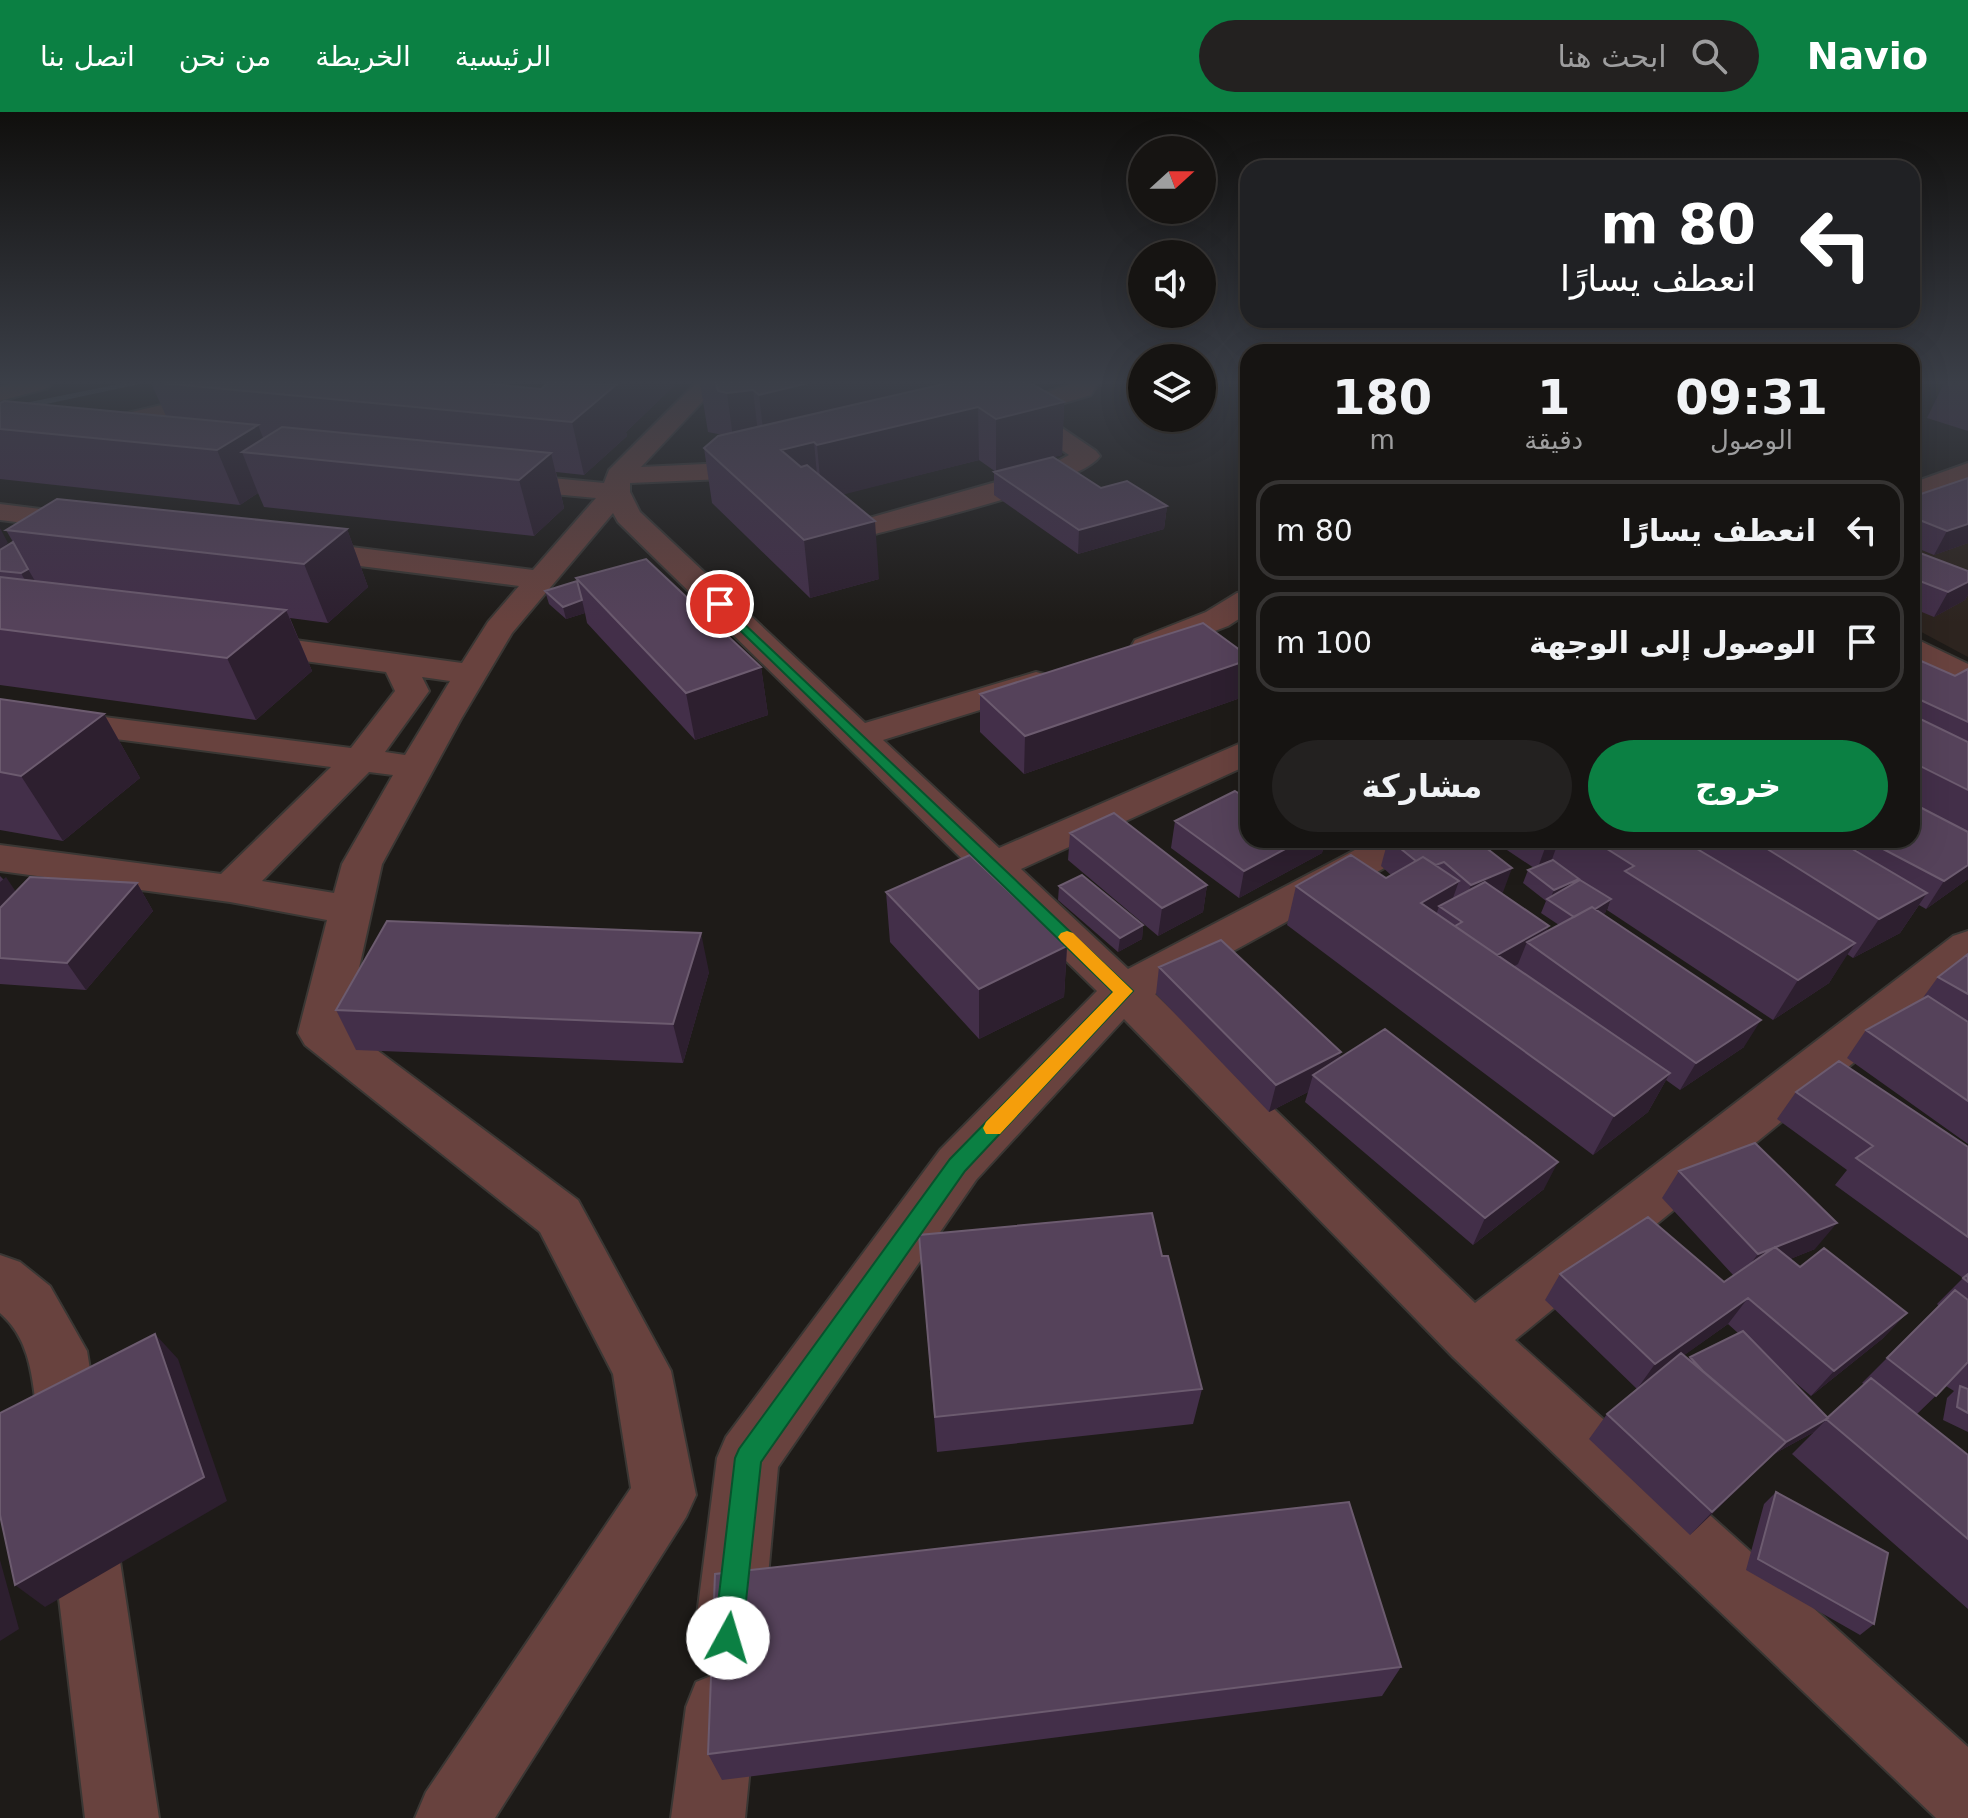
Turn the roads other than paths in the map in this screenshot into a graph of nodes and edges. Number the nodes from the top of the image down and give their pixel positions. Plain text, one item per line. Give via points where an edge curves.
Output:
1 (636, 463) edge
2 (1075, 463) edge
3 (795, 464) edge
4 (1968, 471) edge
5 (473, 479) edge
6 (617, 484) junction
7 (1920, 489) edge
8 (0, 512) edge
9 (124, 527) edge
10 (858, 530) dead end
11 (263, 545) edge
12 (541, 580) junction
13 (1240, 605) edge
14 (215, 640) edge
15 (1920, 651) edge
16 (1123, 656) edge
17 (399, 664) junction
18 (472, 674) junction
19 (1064, 674) edge
20 (1968, 677) edge
21 (0, 714) edge
22 (858, 736) junction
23 (1240, 755) edge
24 (361, 759) junction
25 (415, 767) junction
26 (1390, 848) edge
27 (0, 858) edge
28 (993, 866) junction
29 (230, 889) junction
30 (351, 910) junction
31 (1968, 946) edge
32 (1124, 991) junction
33 (0, 1279) edge
34 (1473, 1339) junction
35 (1968, 1797) edge
36 (122, 1818) edge
37 (452, 1818) edge
38 (708, 1818) edge

1 - 6 street
2 - 10 street via 1054,474
3 - 6 street
4 - 7 street
5 - 6 street
6 - 12 street
6 - 22 street via 628,516
8 - 9 street
11 - 12 street
12 - 18 street via 499,629
13 - 16 street
14 - 17 street
15 - 20 street
17 - 18 street
17 - 24 street via 412,691
18 - 25 street
19 - 22 street
21 - 24 street
22 - 28 street
23 - 28 street
24 - 25 street
24 - 29 street
25 - 30 street via 362,864
26 - 32 street
27 - 29 street
28 - 32 street
29 - 30 street
30 - 37 street via 321,1033 559,1216 642,1371 664,1495
31 - 34 street
32 - 34 street
32 - 38 street via 958,1165 748,1458
33 - 36 street via 30,1304 58,1351
34 - 35 street

